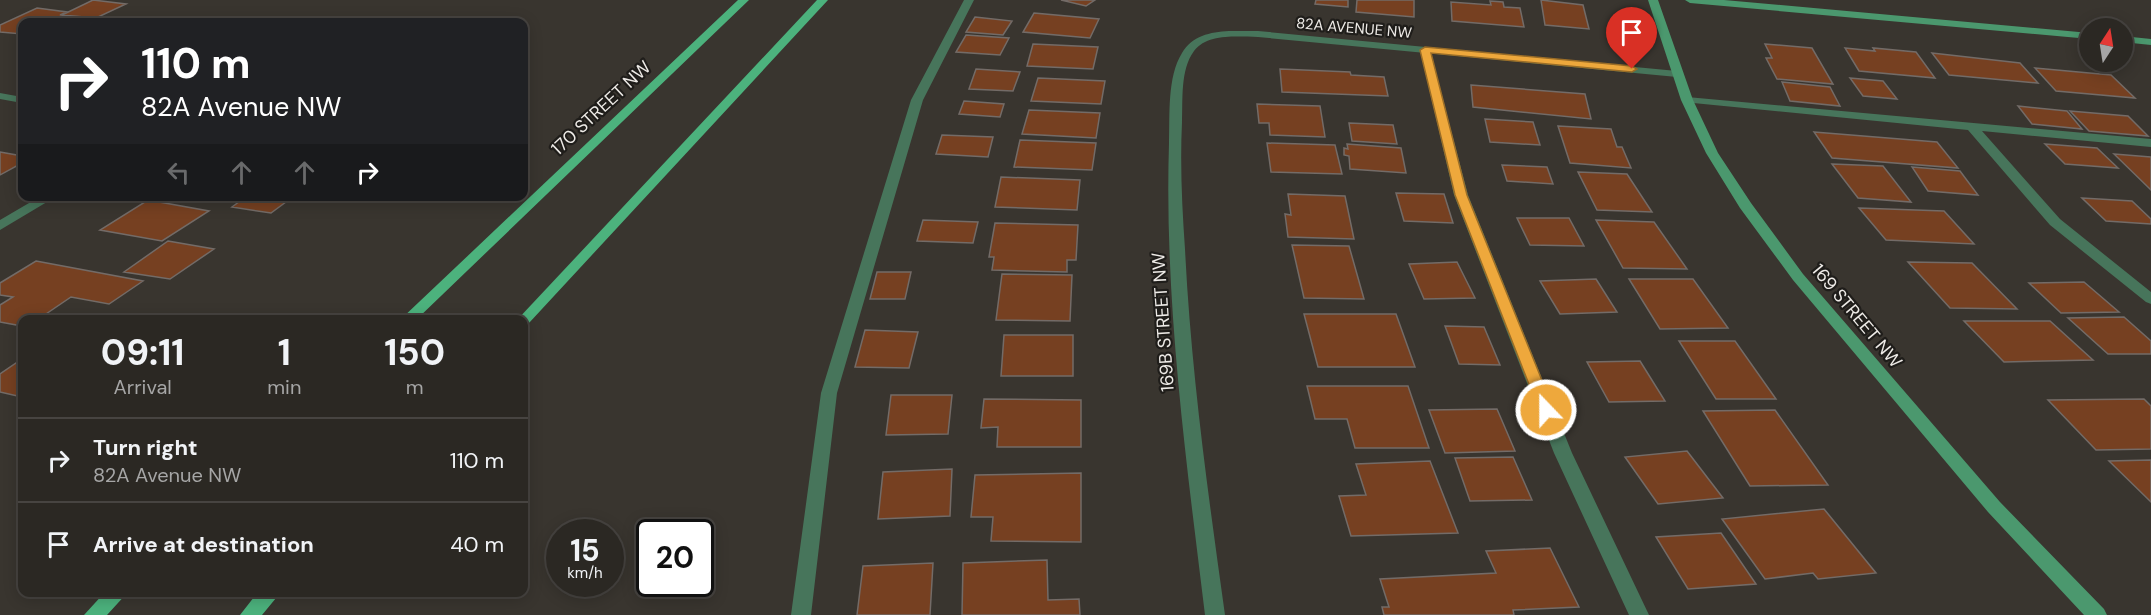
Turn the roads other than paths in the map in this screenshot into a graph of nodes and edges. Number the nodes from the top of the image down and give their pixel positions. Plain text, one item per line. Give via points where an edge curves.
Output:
1 (744, 0) edge
2 (823, 0) edge
3 (969, 0) edge
4 (1653, 0) edge
5 (1690, 0) edge
6 (2079, 35) edge
7 (1208, 37) joint
8 (2133, 40) edge
9 (2151, 42) edge
10 (1425, 50) junction
11 (1677, 74) junction
12 (0, 96) edge
13 (18, 99) edge
14 (1687, 100) junction
15 (1971, 126) junction
16 (2151, 143) edge
17 (42, 201) edge
18 (0, 226) edge
19 (2151, 299) edge
20 (412, 315) edge
21 (528, 316) edge
22 (113, 597) edge
23 (266, 597) edge
24 (94, 615) edge
25 (250, 615) edge
26 (801, 615) edge
27 (1215, 615) edge
28 (1639, 615) edge
29 (2097, 615) edge

1 - 20 main road, 170 STREET NW
2 - 21 main road
3 - 26 street via 917,100 829,393
4 - 11 street, 169 STREET NW
5 - 6 street
7 - 10 street, 82A AVENUE NW via 1258,34
7 - 27 street, 169B STREET NW via 1187,51 1182,63 1175,141 1181,312
8 - 9 street
10 - 11 street, 82A AVENUE NW
10 - 28 street via 1461,195 1563,453
11 - 14 street, 169 STREET NW
12 - 13 street
14 - 15 street
14 - 29 street, 169 STREET NW via 1712,153 1798,277 1994,507
15 - 16 street
15 - 19 street via 2055,222
17 - 18 street
22 - 24 main road
23 - 25 main road

